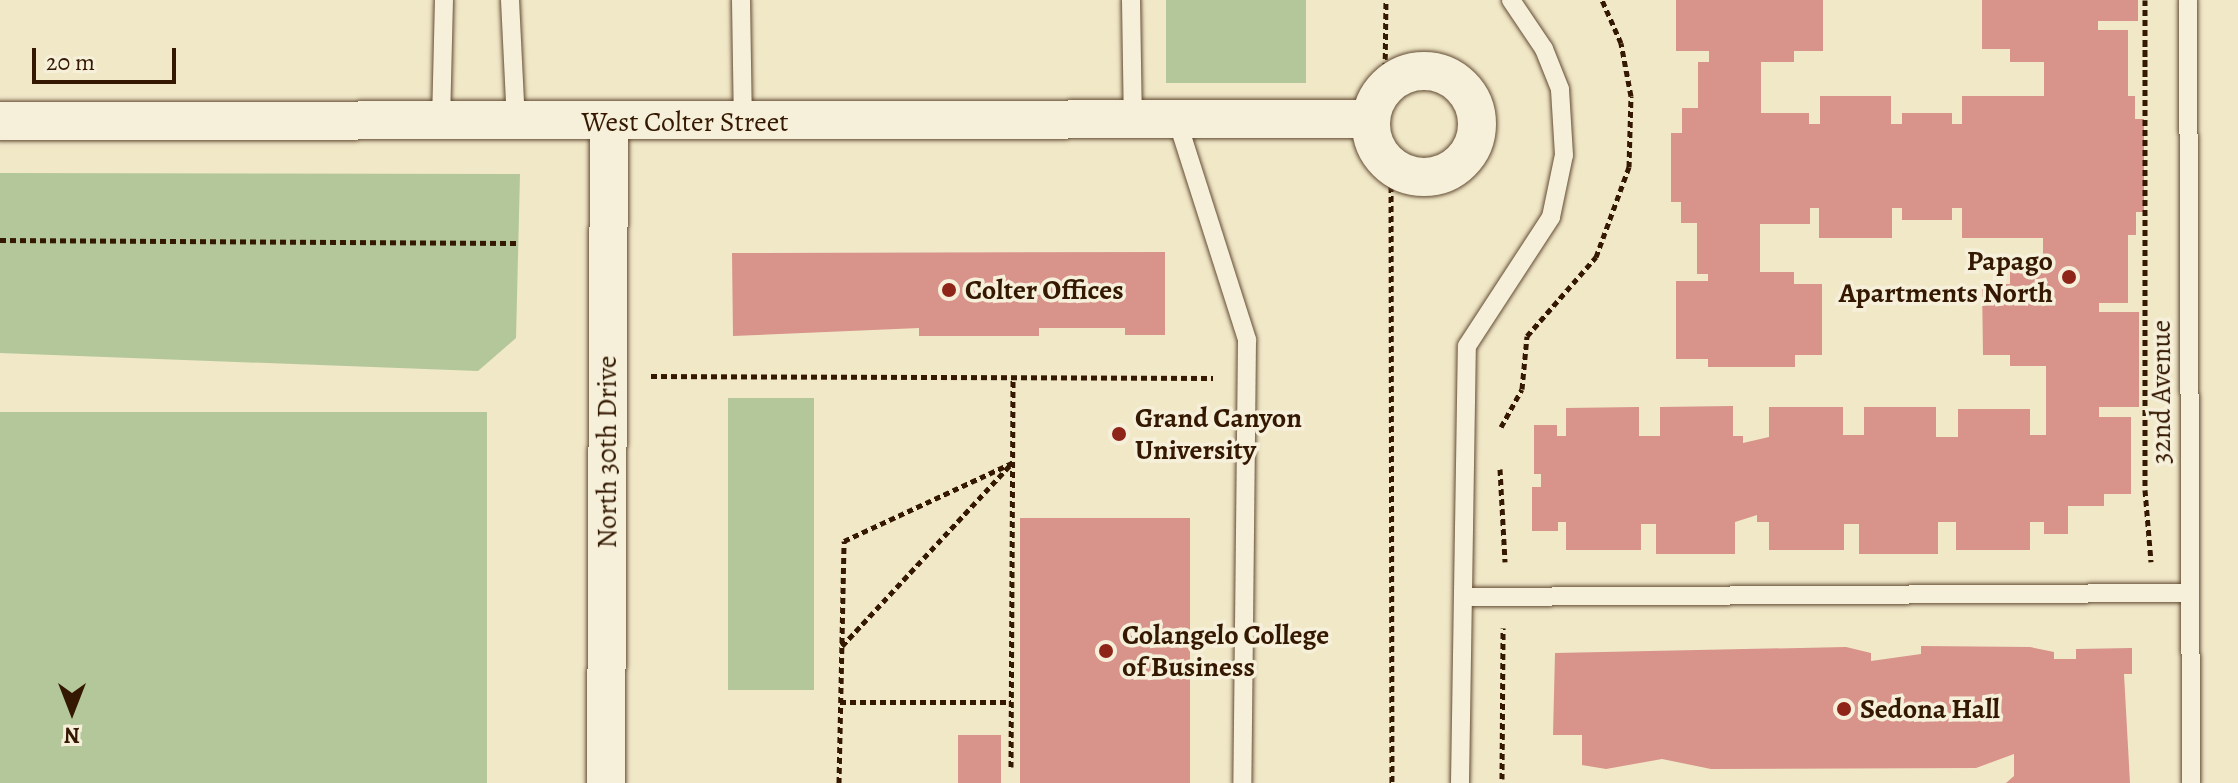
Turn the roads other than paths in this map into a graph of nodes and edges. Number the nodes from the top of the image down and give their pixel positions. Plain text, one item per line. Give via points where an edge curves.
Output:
1 (444, 0) edge
2 (510, 0) edge
3 (741, 0) edge
4 (1131, 0) edge
5 (1511, 0) edge
6 (2188, 0) edge
7 (1378, 103) junction
8 (1177, 120) junction
9 (0, 121) edge
10 (1133, 121) junction
11 (441, 122) junction
12 (516, 122) junction
13 (609, 122) junction
14 (743, 123) junction
15 (2190, 593) junction
16 (1463, 597) junction
17 (606, 783) edge
18 (1242, 783) edge
19 (1460, 783) edge
20 (2191, 783) edge

1 - 11 lane
2 - 12 lane
3 - 14 lane
4 - 10 lane
5 - 16 lane via 1544,49 1560,89 1564,155 1551,217 1467,346
6 - 15 lane, 32nd Avenue
7 - 7 street, West Colter Street via 1391,166 1442,175 1469,154 1478,120 1465,88 1451,76 1416,70
7 - 8 street, West Colter Street
8 - 10 street, West Colter Street
8 - 18 lane via 1247,340
9 - 11 street, West Colter Street
10 - 14 street, West Colter Street
11 - 12 street, West Colter Street
12 - 13 street, West Colter Street
13 - 14 street, West Colter Street
13 - 17 street, North 30th Drive
15 - 16 lane
15 - 20 lane, 32nd Avenue
16 - 19 lane

